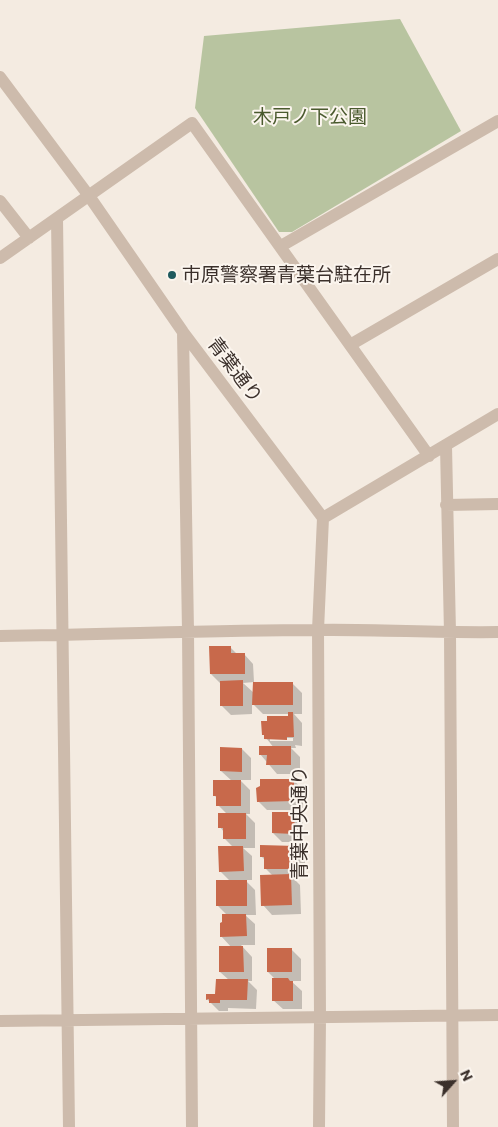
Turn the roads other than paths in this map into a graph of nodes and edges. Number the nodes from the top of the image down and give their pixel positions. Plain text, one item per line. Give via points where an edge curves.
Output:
1 (0, 77) edge
2 (498, 121) edge
3 (89, 196) junction
4 (0, 201) edge
5 (57, 218) junction
6 (29, 238) junction
7 (281, 246) junction
8 (0, 258) edge
9 (498, 259) edge
10 (183, 332) junction
11 (350, 345) junction
12 (498, 414) edge
13 (446, 446) junction
14 (429, 456) junction
15 (498, 504) edge
16 (446, 505) junction
17 (323, 518) junction
18 (318, 630) junction
19 (188, 631) junction
20 (498, 632) edge
21 (450, 633) junction
22 (0, 636) edge
23 (62, 636) junction
24 (452, 1015) junction
25 (498, 1015) edge
26 (191, 1017) junction
27 (320, 1018) junction
28 (69, 1020) junction
29 (0, 1021) edge
30 (69, 1127) edge
31 (192, 1127) edge
32 (319, 1127) edge
33 (453, 1127) edge

1 - 3 street, 青葉通り
2 - 7 street
3 - 5 street
3 - 7 street via 192,123
3 - 10 street, 青葉通り
4 - 6 street
5 - 6 street
5 - 23 street
6 - 8 street
7 - 11 street
9 - 11 street
10 - 17 street, 青葉通り
10 - 19 street
11 - 14 street
12 - 13 street
13 - 14 street
13 - 16 street
14 - 17 street
15 - 16 street
16 - 21 street
17 - 18 street, 青葉中央通り
18 - 19 street
18 - 21 street
18 - 27 street, 青葉中央通り
19 - 23 street
19 - 26 street
20 - 21 street
21 - 24 street
22 - 23 street
23 - 28 street
24 - 25 street
24 - 27 street
24 - 33 street
26 - 27 street
26 - 28 street
26 - 31 street
27 - 32 street, 青葉中央通り
28 - 29 street
28 - 30 street

